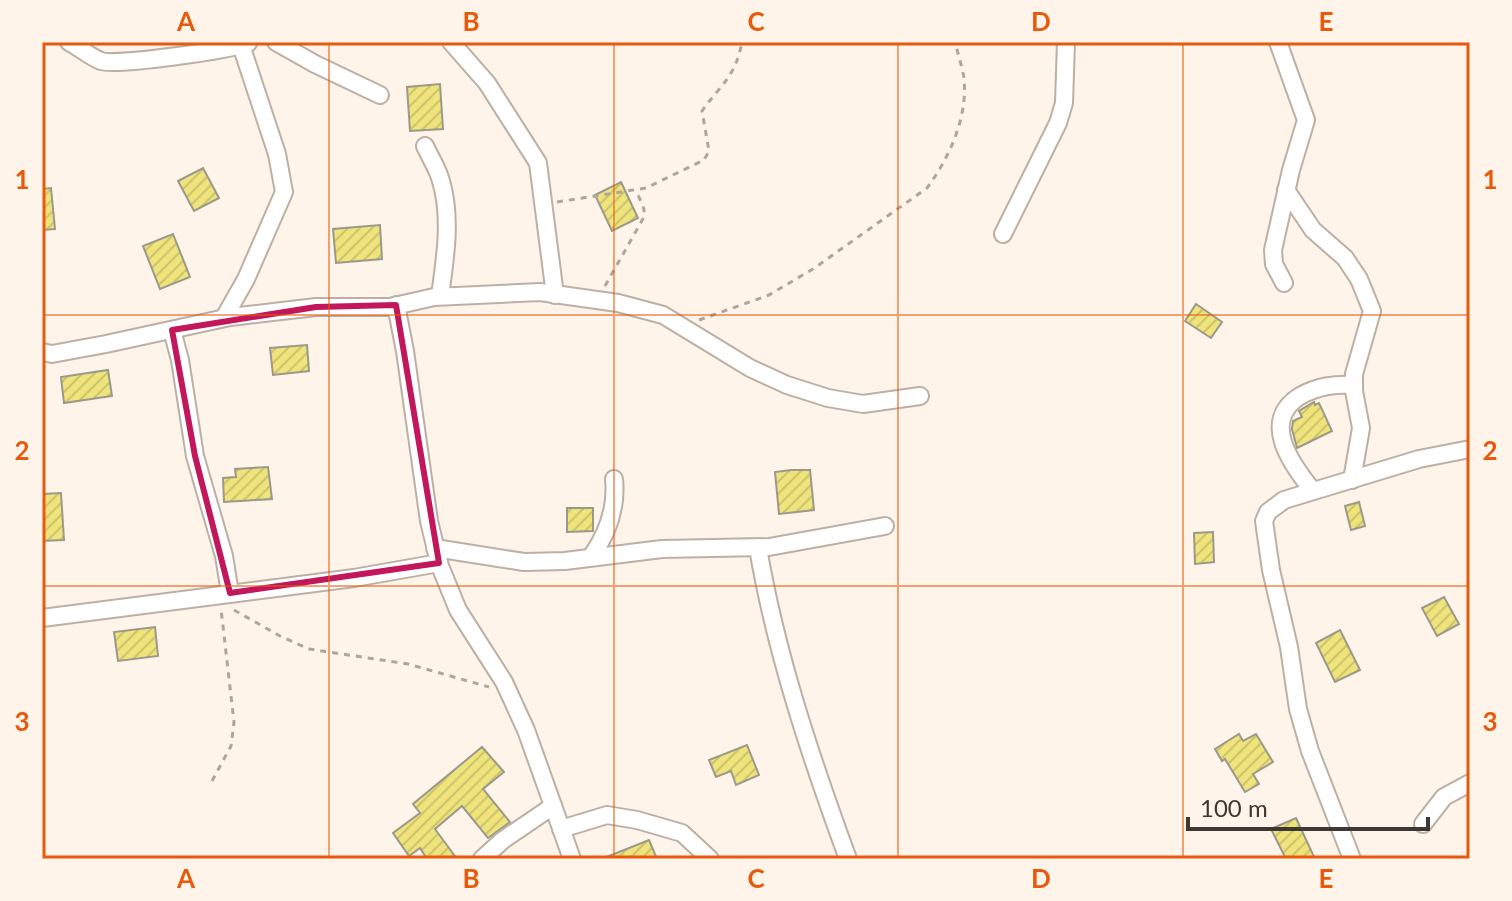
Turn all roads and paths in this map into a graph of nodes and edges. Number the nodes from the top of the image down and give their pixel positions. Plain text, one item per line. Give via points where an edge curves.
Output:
1 (69, 42) edge
2 (276, 42) edge
3 (451, 42) edge
4 (742, 42) edge
5 (955, 42) edge
6 (1066, 42) edge
7 (1278, 42) edge
8 (243, 43) edge
9 (380, 95) dead end
10 (425, 146) dead end
11 (635, 188) junction
12 (1286, 190) junction
13 (545, 204) junction
14 (1003, 234) dead end
15 (1284, 283) dead end
16 (555, 295) junction
17 (440, 296) junction
18 (597, 300) junction
19 (396, 305) junction
20 (224, 318) junction
21 (681, 327) junction
22 (172, 330) junction
23 (42, 352) edge
24 (1354, 385) junction
25 (920, 396) dead end
26 (1470, 449) edge
27 (614, 479) dead end
28 (1352, 480) junction
29 (1313, 491) junction
30 (885, 526) dead end
31 (758, 548) junction
32 (437, 556) junction
33 (591, 557) junction
34 (230, 593) junction
35 (42, 618) edge
36 (509, 692) junction
37 (212, 781) dead end
38 (1470, 783) edge
39 (553, 806) junction
40 (1423, 824) dead end
41 (561, 829) junction
42 (482, 859) edge
43 (572, 859) edge
44 (710, 859) edge
45 (848, 859) edge
46 (1352, 859) edge

1 - 8 street via 100,61 113,62
2 - 9 street
3 - 13 street via 487,83 538,163
4 - 11 path via 726,84 702,111 708,156 652,186
5 - 21 path via 964,79 958,130 927,188 769,295
6 - 14 street via 1064,103 1058,123
7 - 12 street via 1306,120
8 - 20 street via 284,192
10 - 17 street via 441,181 446,214
11 - 13 path
11 - 18 path via 644,217
12 - 15 street via 1273,250
12 - 24 street via 1313,230 1345,258 1368,297 1372,311
13 - 16 street
16 - 17 street
16 - 18 street
17 - 19 street
18 - 21 street via 663,315
19 - 20 street via 316,307
19 - 32 street
20 - 22 street
21 - 25 street via 750,368 828,398 863,404
22 - 23 street
22 - 34 street via 195,456
24 - 28 street via 1361,428
24 - 29 street via 1316,389 1281,415 1291,460
26 - 28 street
27 - 33 street via 611,518
28 - 29 street
29 - 46 street via 1284,500 1268,512 1266,540 1298,709
30 - 31 street
31 - 33 street via 662,549
31 - 45 street via 796,710
32 - 33 street via 524,562
32 - 34 street via 354,578
32 - 36 street via 458,610
34 - 35 street
36 - 37 path via 408,664 309,649 220,602 234,722 231,746
36 - 39 street
38 - 40 street via 1444,797
39 - 41 street
39 - 42 street
41 - 43 street
41 - 44 street via 607,815 652,823 682,833

